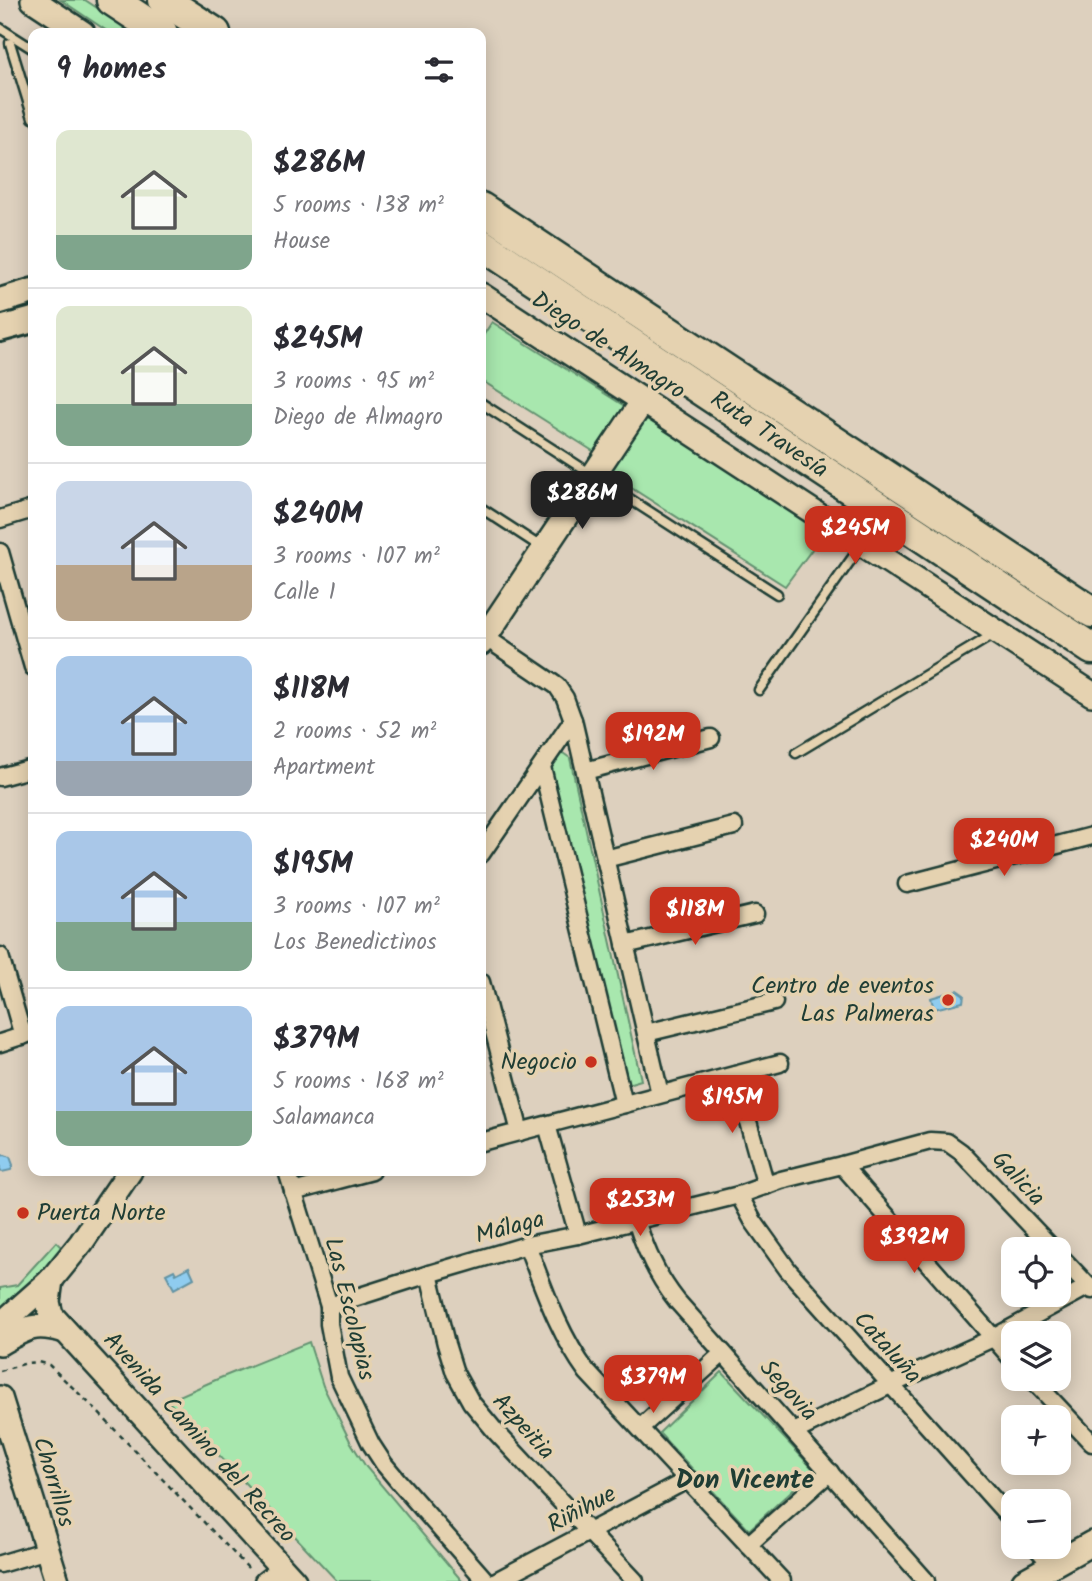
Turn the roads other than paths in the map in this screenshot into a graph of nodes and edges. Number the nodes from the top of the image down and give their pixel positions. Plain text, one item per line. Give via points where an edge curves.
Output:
1 (33, 0) edge
2 (112, 0) edge
3 (164, 0) edge
4 (0, 28) edge
5 (75, 28) edge
6 (154, 28) edge
7 (207, 28) edge
8 (10, 43) dead end
9 (28, 46) edge
10 (28, 102) edge
11 (486, 212) edge
12 (486, 247) edge
13 (18, 295) edge
14 (486, 298) edge
15 (28, 317) edge
16 (28, 322) edge
17 (0, 329) edge
18 (643, 401) junction
19 (486, 406) edge
20 (592, 476) junction
21 (28, 511) edge
22 (486, 511) edge
23 (0, 519) edge
24 (862, 544) junction
25 (544, 549) junction
26 (0, 552) edge
27 (777, 594) dead end
28 (1092, 612) edge
29 (487, 631) edge
30 (997, 632) junction
31 (1092, 649) edge
32 (28, 650) edge
33 (759, 690) dead end
34 (1092, 694) edge
35 (573, 720) junction
36 (710, 738) dead end
37 (796, 753) dead end
38 (542, 767) junction
39 (28, 769) edge
40 (585, 771) junction
41 (0, 777) edge
42 (734, 826) dead end
43 (1092, 836) edge
44 (486, 847) edge
45 (606, 859) junction
46 (907, 884) dead end
47 (755, 914) dead end
48 (625, 945) junction
49 (0, 956) edge
50 (774, 1002) dead end
51 (486, 1020) edge
52 (646, 1033) junction
53 (28, 1034) edge
54 (0, 1043) edge
55 (780, 1063) dead end
56 (735, 1075) junction
57 (660, 1094) junction
58 (624, 1104) junction
59 (547, 1125) junction
60 (520, 1132) junction
61 (486, 1141) edge
62 (947, 1142) joint
63 (842, 1165) junction
64 (127, 1176) edge
65 (288, 1176) edge
66 (353, 1176) edge
67 (765, 1186) junction
68 (293, 1192) junction
69 (739, 1195) junction
70 (636, 1220) junction
71 (578, 1235) junction
72 (1042, 1237) edge
73 (527, 1245) junction
74 (1071, 1268) edge
75 (429, 1274) junction
76 (51, 1280) junction
77 (1090, 1288) edge
78 (329, 1306) junction
79 (0, 1325) edge
80 (40, 1326) junction
81 (65, 1331) junction
82 (993, 1338) junction
83 (0, 1343) edge
84 (1001, 1347) edge
85 (723, 1353) junction
86 (890, 1385) junction
87 (1042, 1391) edge
88 (0, 1398) edge
89 (640, 1428) junction
90 (794, 1432) junction
91 (1092, 1443) edge
92 (830, 1472) junction
93 (689, 1479) junction
94 (1001, 1508) edge
95 (589, 1532) junction
96 (1092, 1543) edge
97 (748, 1545) junction
98 (47, 1550) junction
99 (1047, 1559) edge
100 (0, 1564) edge
101 (1052, 1565) junction
102 (272, 1575) edge
103 (57, 1581) edge
104 (486, 1581) edge
105 (496, 1581) edge
106 (635, 1581) edge
107 (782, 1581) edge
108 (926, 1581) edge
109 (1024, 1581) edge

1 - 5 street
2 - 6 highway
3 - 7 highway
4 - 9 lane
8 - 10 lane
11 - 28 highway, Ruta Travesía
12 - 31 highway, Ruta Travesía
13 - 15 main road
14 - 18 street, Diego de Almagro
16 - 17 main road
18 - 20 street
18 - 24 street, Diego de Almagro
19 - 20 lane
20 - 25 street
20 - 27 lane
21 - 23 street
22 - 25 lane
24 - 30 street, Diego de Almagro
24 - 33 lane
25 - 29 street
26 - 32 street
29 - 35 street via 556,686
30 - 34 street, Diego de Almagro
30 - 37 lane
35 - 38 street
35 - 40 street
36 - 40 street
38 - 44 street
38 - 58 street
39 - 41 street
40 - 45 street
42 - 45 street
43 - 46 street
45 - 48 street
47 - 48 street
48 - 52 street
49 - 53 street
50 - 52 street
51 - 60 street
52 - 57 street
53 - 54 street
55 - 56 street
56 - 57 street
56 - 67 street
57 - 58 street
58 - 59 street
59 - 60 street
59 - 71 street
60 - 61 street
62 - 63 street, Málaga via 930,1141
62 - 72 street, Galicia
63 - 67 street, Málaga
63 - 82 street
64 - 76 street
65 - 68 street, Las Escolapias
66 - 68 street
67 - 69 street, Málaga
68 - 78 street, Las Escolapias
69 - 70 street, Málaga
69 - 86 street, Cataluña via 788,1270
70 - 71 street, Málaga
70 - 85 street, Segovia via 649,1258 666,1287
71 - 73 street, Málaga
73 - 75 street, Málaga
73 - 89 street via 574,1354
74 - 77 street
75 - 78 street, Málaga
75 - 95 street, Azpeitia via 455,1373 471,1402
76 - 79 street
76 - 80 street via 38,1303
76 - 81 street, Avenida Camino del Recreo via 51,1315
77 - 82 street
78 - 104 street, Las Escolapias via 339,1377 372,1444 384,1464
80 - 81 street, Avenida Camino del Recreo
80 - 83 street via 26,1328
81 - 102 street, Avenida Camino del Recreo
82 - 84 street
82 - 86 street
85 - 89 street
85 - 90 street, Segovia
86 - 90 street
86 - 94 street, Cataluña
87 - 91 street
88 - 98 street, Chorrillos
89 - 93 street
90 - 92 street, Segovia
92 - 97 street
92 - 108 street, Segovia
93 - 95 street, Riñihue
93 - 97 street
95 - 105 street, Riñihue
95 - 106 street, Azpeitia
96 - 101 street
97 - 107 street
98 - 100 street
98 - 103 street, Chorrillos
99 - 101 street
101 - 109 street

